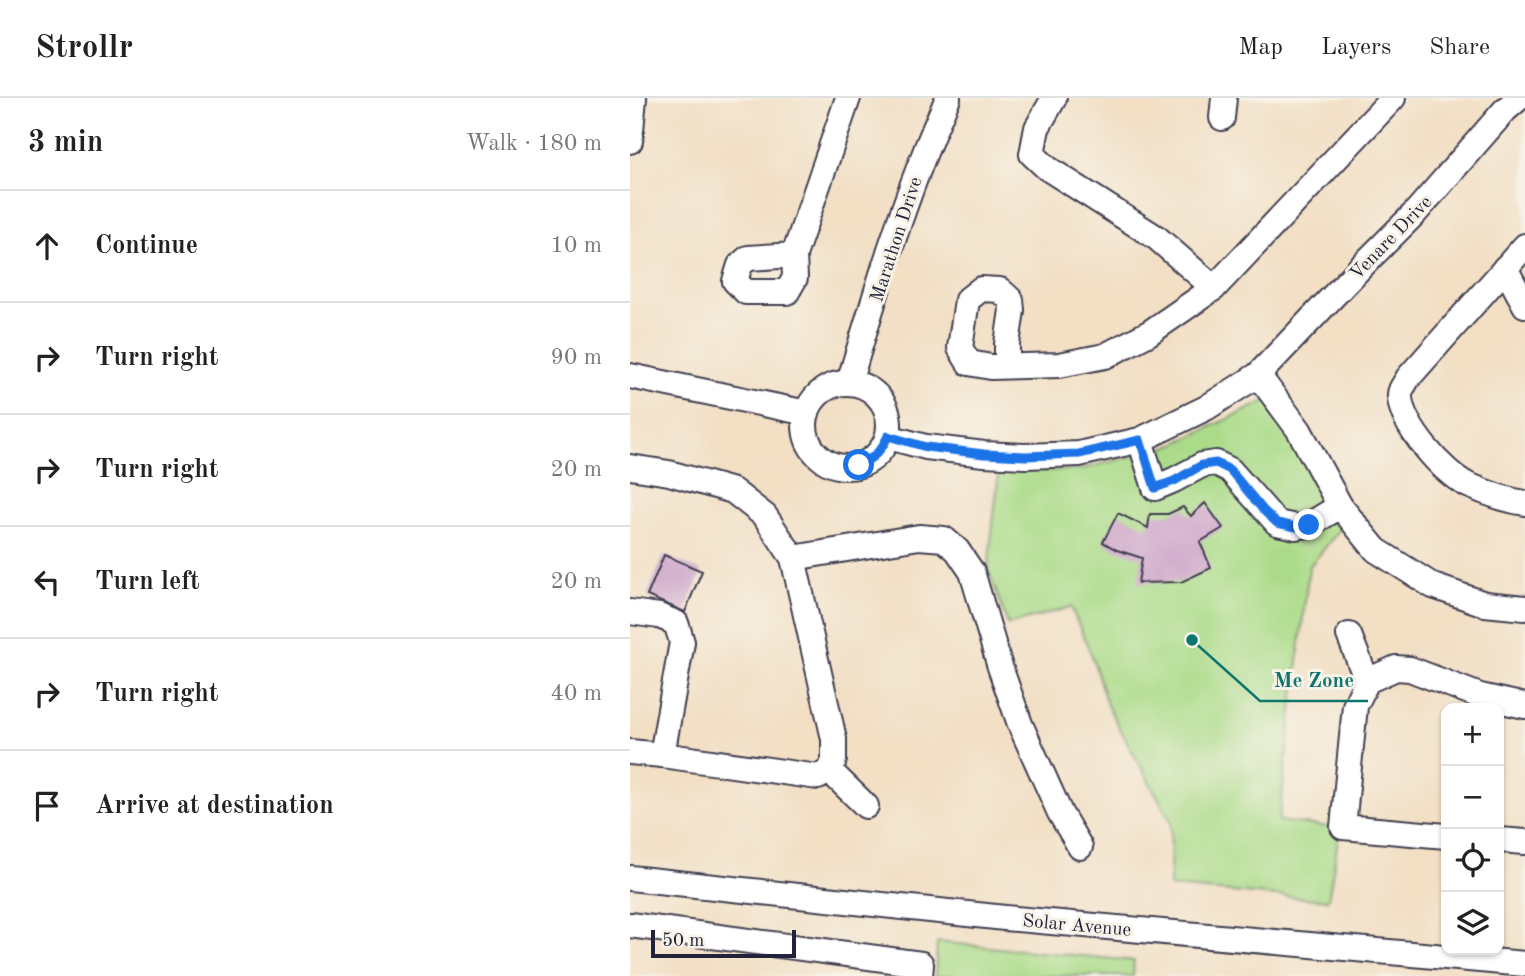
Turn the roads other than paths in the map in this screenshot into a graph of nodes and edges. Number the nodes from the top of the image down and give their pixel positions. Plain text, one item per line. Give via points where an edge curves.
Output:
1 (634, 98) edge
2 (848, 98) edge
3 (948, 98) edge
4 (1054, 98) edge
5 (1392, 98) edge
6 (1519, 98) edge
7 (630, 141) edge
8 (1525, 246) edge
9 (794, 255) dead end
10 (1505, 268) junction
11 (1214, 288) junction
12 (1525, 305) edge
13 (1007, 366) dead end
14 (1258, 375) junction
15 (630, 376) edge
16 (849, 383) junction
17 (807, 413) junction
18 (888, 436) junction
19 (1140, 440) junction
20 (630, 467) edge
21 (1525, 503) edge
22 (1340, 506) junction
23 (793, 558) junction
24 (1525, 608) edge
25 (630, 611) edge
26 (1349, 635) dead end
27 (1367, 681) junction
28 (1525, 706) edge
29 (630, 752) edge
30 (662, 755) junction
31 (830, 771) junction
32 (866, 806) dead end
33 (1441, 836) edge
34 (1504, 840) edge
35 (1525, 842) edge
36 (1080, 847) dead end
37 (630, 878) edge
38 (630, 925) edge
39 (1521, 968) edge
40 (920, 976) edge

1 - 7 street
2 - 9 street
3 - 16 street, Marathon Drive via 903,206
4 - 11 street via 1037,128 1032,154 1157,238
5 - 11 street
6 - 14 street, Venare Drive
8 - 10 street
10 - 12 street
10 - 21 street via 1399,394 1402,412 1432,457 1465,484
11 - 13 street via 1149,334 1105,356 1059,365
14 - 19 street, Venare Drive via 1206,408
14 - 22 street via 1299,430
15 - 17 street
16 - 17 street via 823,391
16 - 18 street via 873,392 882,401 890,424
17 - 18 street via 807,438 821,459 833,465 859,465 872,459
18 - 19 street, Venare Drive via 926,447 1025,456 1079,454
19 - 22 street via 1155,488 1216,463 1230,470 1277,523 1309,525
20 - 23 street via 733,491 765,516
22 - 24 street via 1376,550 1433,586 1485,604
23 - 31 street via 834,739
23 - 36 street via 919,537 944,539 957,550 972,572 1020,724
25 - 30 street via 676,623 682,642
26 - 27 street
27 - 28 street via 1396,668 1410,669 1480,696
27 - 33 street via 1355,706 1343,827
29 - 30 street
30 - 31 street via 818,777
31 - 32 street
34 - 35 street
37 - 39 street, Solar Avenue
38 - 40 street via 921,964

